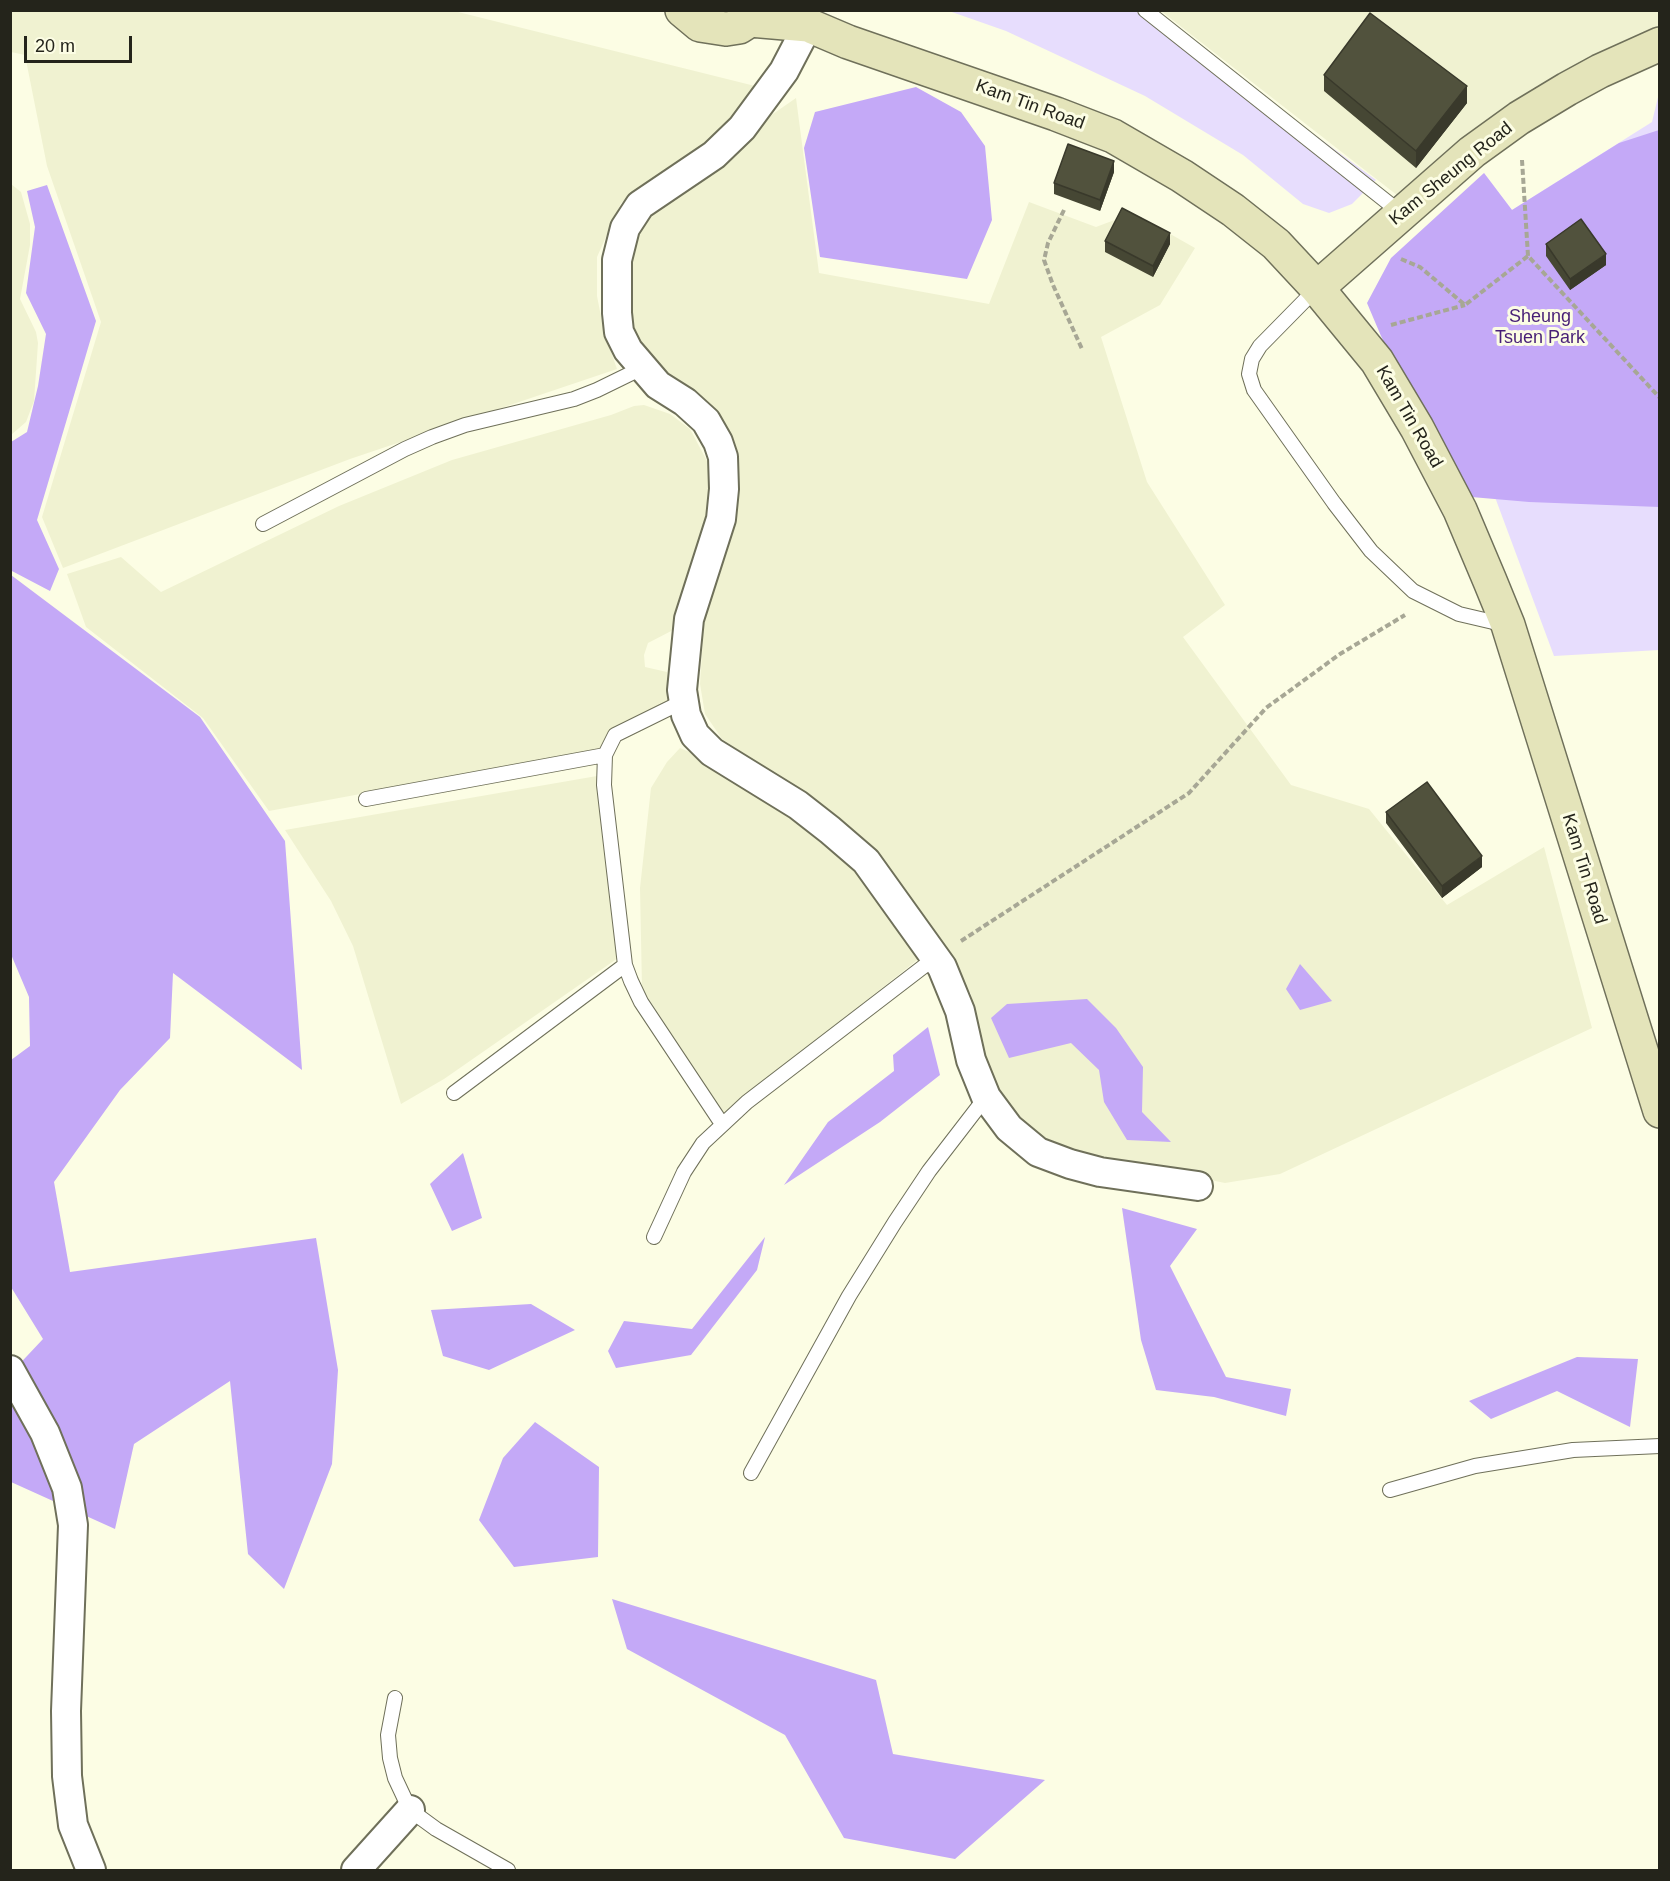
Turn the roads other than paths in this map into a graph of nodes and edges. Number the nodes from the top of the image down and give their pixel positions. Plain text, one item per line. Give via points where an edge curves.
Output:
1 (682, 10) edge
2 (1145, 10) edge
3 (756, 16) edge
4 (801, 18) edge
5 (1659, 44) edge
6 (1401, 213) junction
7 (1317, 288) junction
8 (642, 368) junction
9 (263, 524) dead end
10 (1508, 625) junction
11 (684, 701) junction
12 (605, 755) junction
13 (366, 799) dead end
14 (936, 957) junction
15 (625, 965) junction
16 (454, 1093) dead end
17 (986, 1097) junction
18 (1659, 1111) edge
19 (722, 1124) junction
20 (1198, 1186) dead end
21 (654, 1237) dead end
22 (10, 1370) edge
23 (1659, 1446) edge
24 (751, 1473) dead end
25 (1390, 1490) dead end
26 (395, 1698) dead end
27 (410, 1810) junction
28 (91, 1870) edge
29 (356, 1870) edge
30 (508, 1870) edge

1 - 3 main road, Kam Tin Road via 700,25 712,28 739,27
2 - 6 lane
3 - 4 main road, Kam Tin Road
4 - 7 main road, Kam Tin Road via 848,42 1113,136 1233,210 1276,244
4 - 8 street via 784,71 742,128 714,155 640,205 625,228 616,269 617,313 628,350
5 - 6 main road, Kam Sheung Road via 1600,71 1520,118 1472,152
6 - 7 main road, Kam Sheung Road
7 - 10 main road, Kam Tin Road via 1377,361 1417,428 1460,510
7 - 10 lane via 1260,346 1252,359 1254,390 1371,551 1413,591 1459,614
8 - 9 lane via 574,399 465,425 405,448
8 - 11 street via 706,421 723,457 721,519 688,619
10 - 18 main road, Kam Tin Road
11 - 12 lane via 615,735
11 - 14 street via 695,735 712,752 798,805 866,861
12 - 13 lane
12 - 15 lane via 604,785
14 - 17 street via 960,1011 971,1060
14 - 19 lane
15 - 16 lane
15 - 19 lane via 641,1002
17 - 20 street via 1009,1128 1038,1152 1100,1172
17 - 24 lane via 929,1171 884,1240
19 - 21 lane via 703,1143 684,1172
22 - 28 street via 45,1433 67,1488 73,1525 67,1776 73,1825
23 - 25 lane via 1573,1450 1475,1466
26 - 27 lane via 388,1735 390,1758
27 - 29 street
27 - 30 lane

